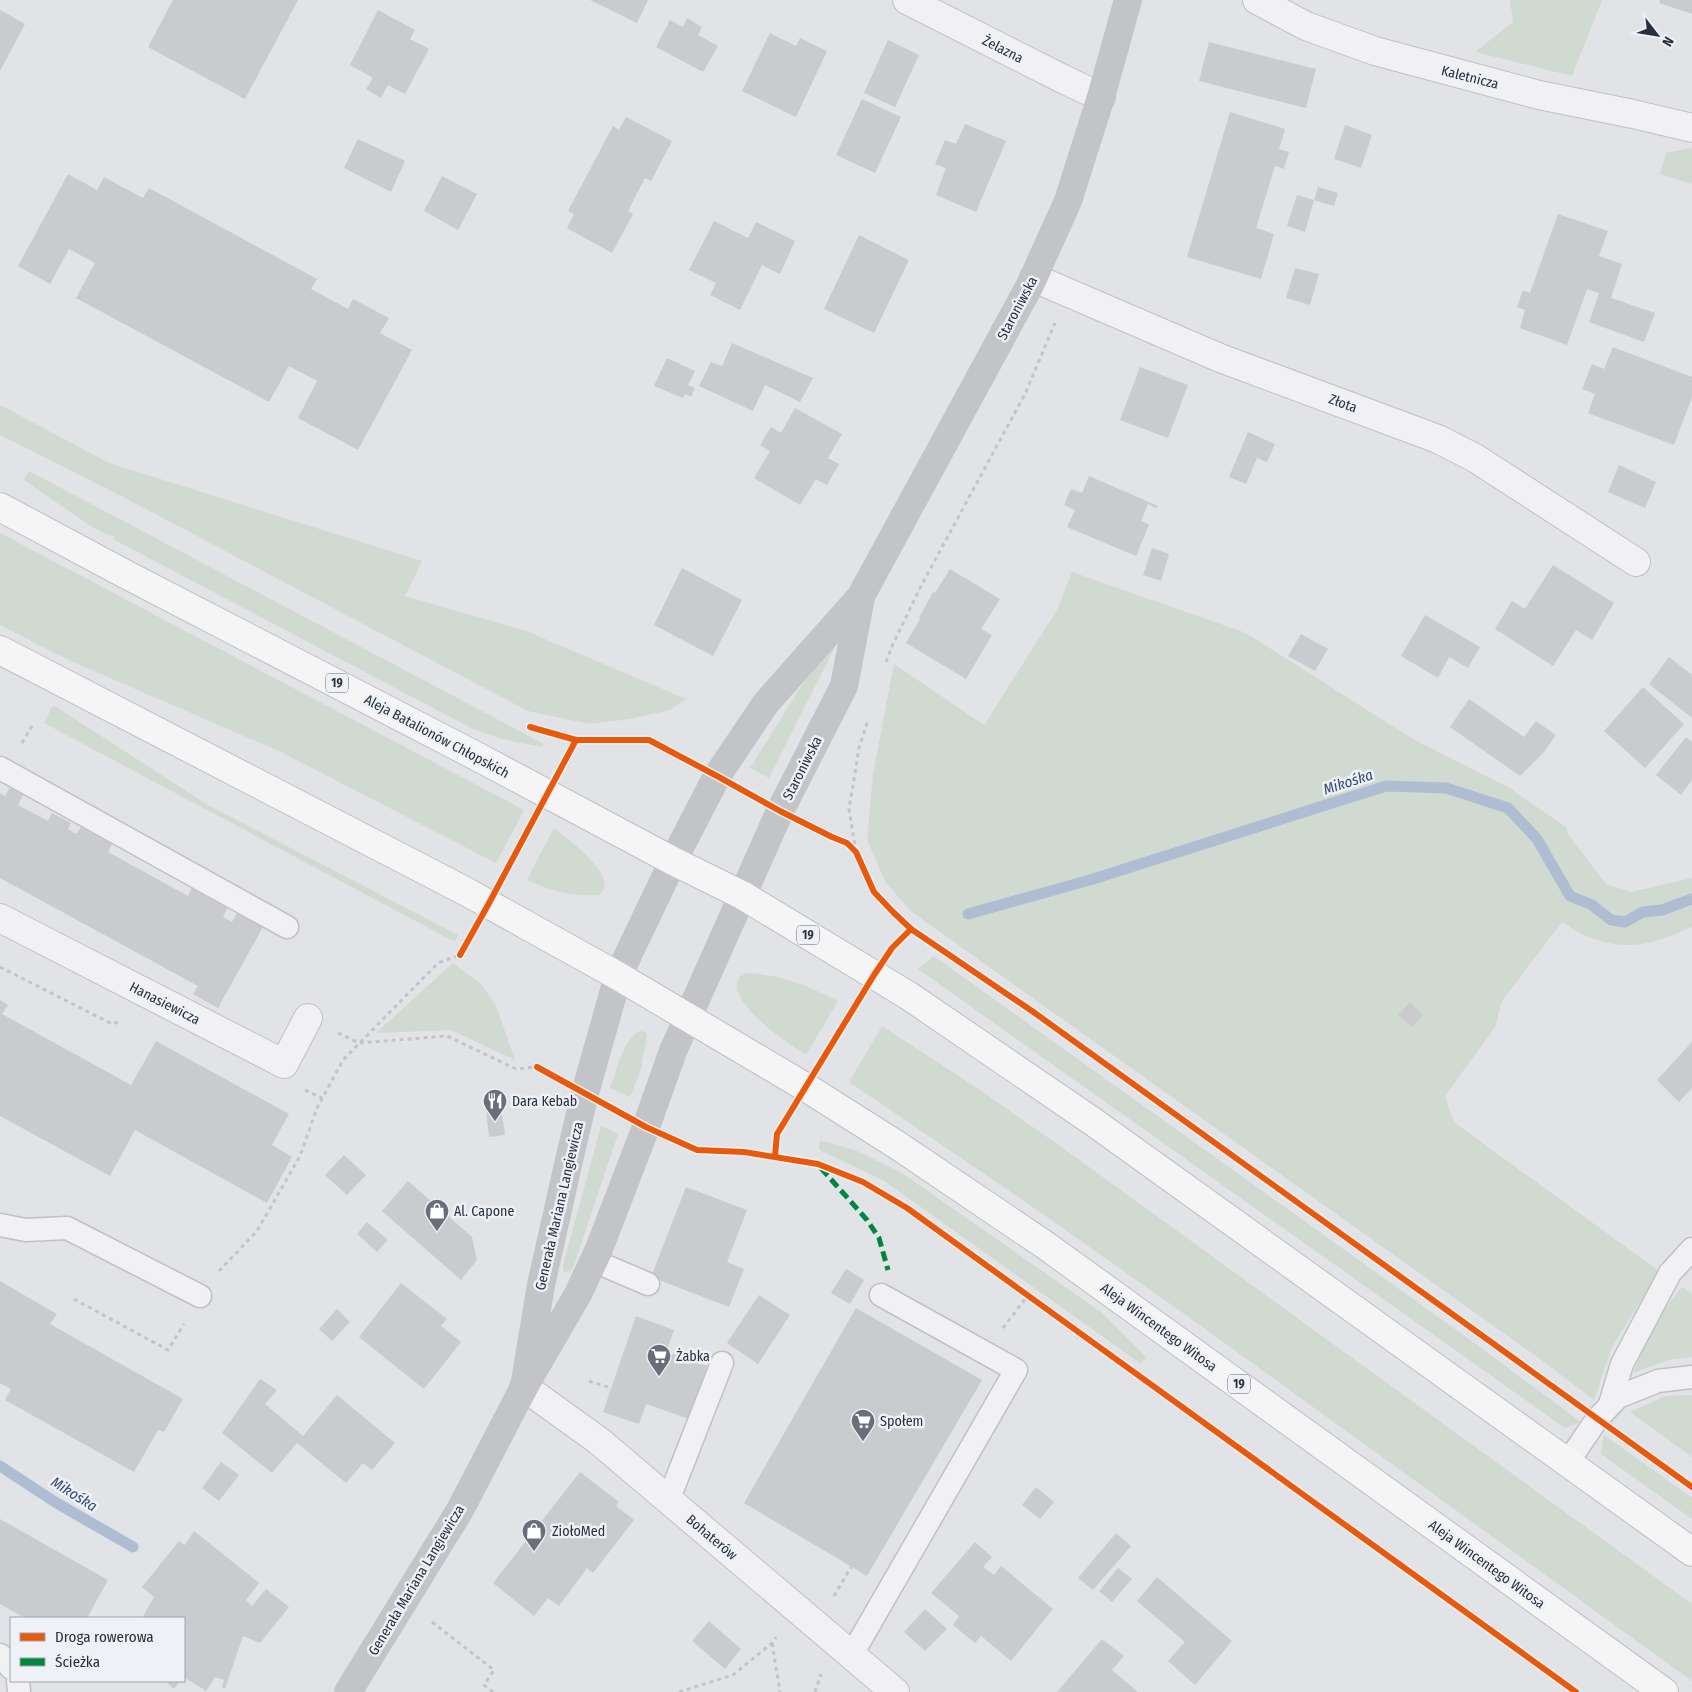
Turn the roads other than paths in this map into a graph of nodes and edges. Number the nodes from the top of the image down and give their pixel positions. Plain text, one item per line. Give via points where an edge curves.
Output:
1 (907, 0) edge
2 (1128, 0) edge
3 (1257, 0) edge
4 (1101, 97) junction
5 (1692, 128) edge
6 (1034, 278) junction
7 (0, 507) edge
8 (1636, 562) dead end
9 (861, 596) junction
10 (0, 650) edge
11 (0, 768) edge
12 (673, 861) junction
13 (742, 895) junction
14 (0, 918) edge
15 (287, 927) dead end
16 (618, 976) junction
17 (689, 1017) junction
18 (308, 1018) dead end
19 (0, 1224) edge
20 (1692, 1249) edge
21 (594, 1261) junction
22 (648, 1284) dead end
23 (881, 1295) dead end
24 (200, 1296) road end
25 (722, 1363) dead end
26 (1692, 1377) edge
27 (524, 1387) junction
28 (1610, 1404) junction
29 (1568, 1462) junction
30 (668, 1501) junction
31 (1692, 1552) edge
32 (0, 1655) edge
33 (852, 1656) junction
34 (10, 1666) edge
35 (348, 1692) edge
36 (895, 1692) edge
37 (1664, 1692) edge

1 - 4 street, Żelazna
2 - 4 street, Staroniwska
3 - 5 street, Kaletnicza via 1306,26 1375,51 1539,95
4 - 6 street, Staroniwska via 1068,201
6 - 8 street, Złota via 1220,358 1438,439 1475,458
6 - 9 street, Staroniwska
7 - 12 main road, Aleja Batalionów Chłopskich / 19
9 - 12 street, Staroniwska via 766,703 717,776
9 - 13 street, Staroniwska via 844,686 780,811
10 - 16 main road, 19 via 447,882
11 - 15 lane
12 - 13 main road, Aleja Batalionów Chłopskich / 19
12 - 16 street, Generała Mariana Langiewicza
13 - 17 street, Staroniwska
13 - 29 main road, 19 via 909,996 1060,1099
14 - 18 street, Hanasiewicza via 284,1064
16 - 17 main road, 19
16 - 27 street, Generała Mariana Langiewicza via 570,1156 541,1285
17 - 21 street, Generała Mariana Langiewicza via 673,1051
17 - 37 main road, Aleja Wincentego Witosa / 19 via 897,1145 1045,1245
19 - 24 lane via 26,1230 67,1228
20 - 28 lane via 1670,1273 1622,1364
21 - 22 lane
21 - 27 street, Generała Mariana Langiewicza
23 - 33 lane via 1016,1370
25 - 30 lane
26 - 28 lane via 1658,1381 1618,1397
27 - 30 street, Bohaterów via 599,1441
27 - 35 street, Generała Mariana Langiewicza via 460,1510
28 - 29 lane
29 - 31 main road, 19
30 - 33 street, Bohaterów
32 - 34 lane
33 - 36 street, Bohaterów

